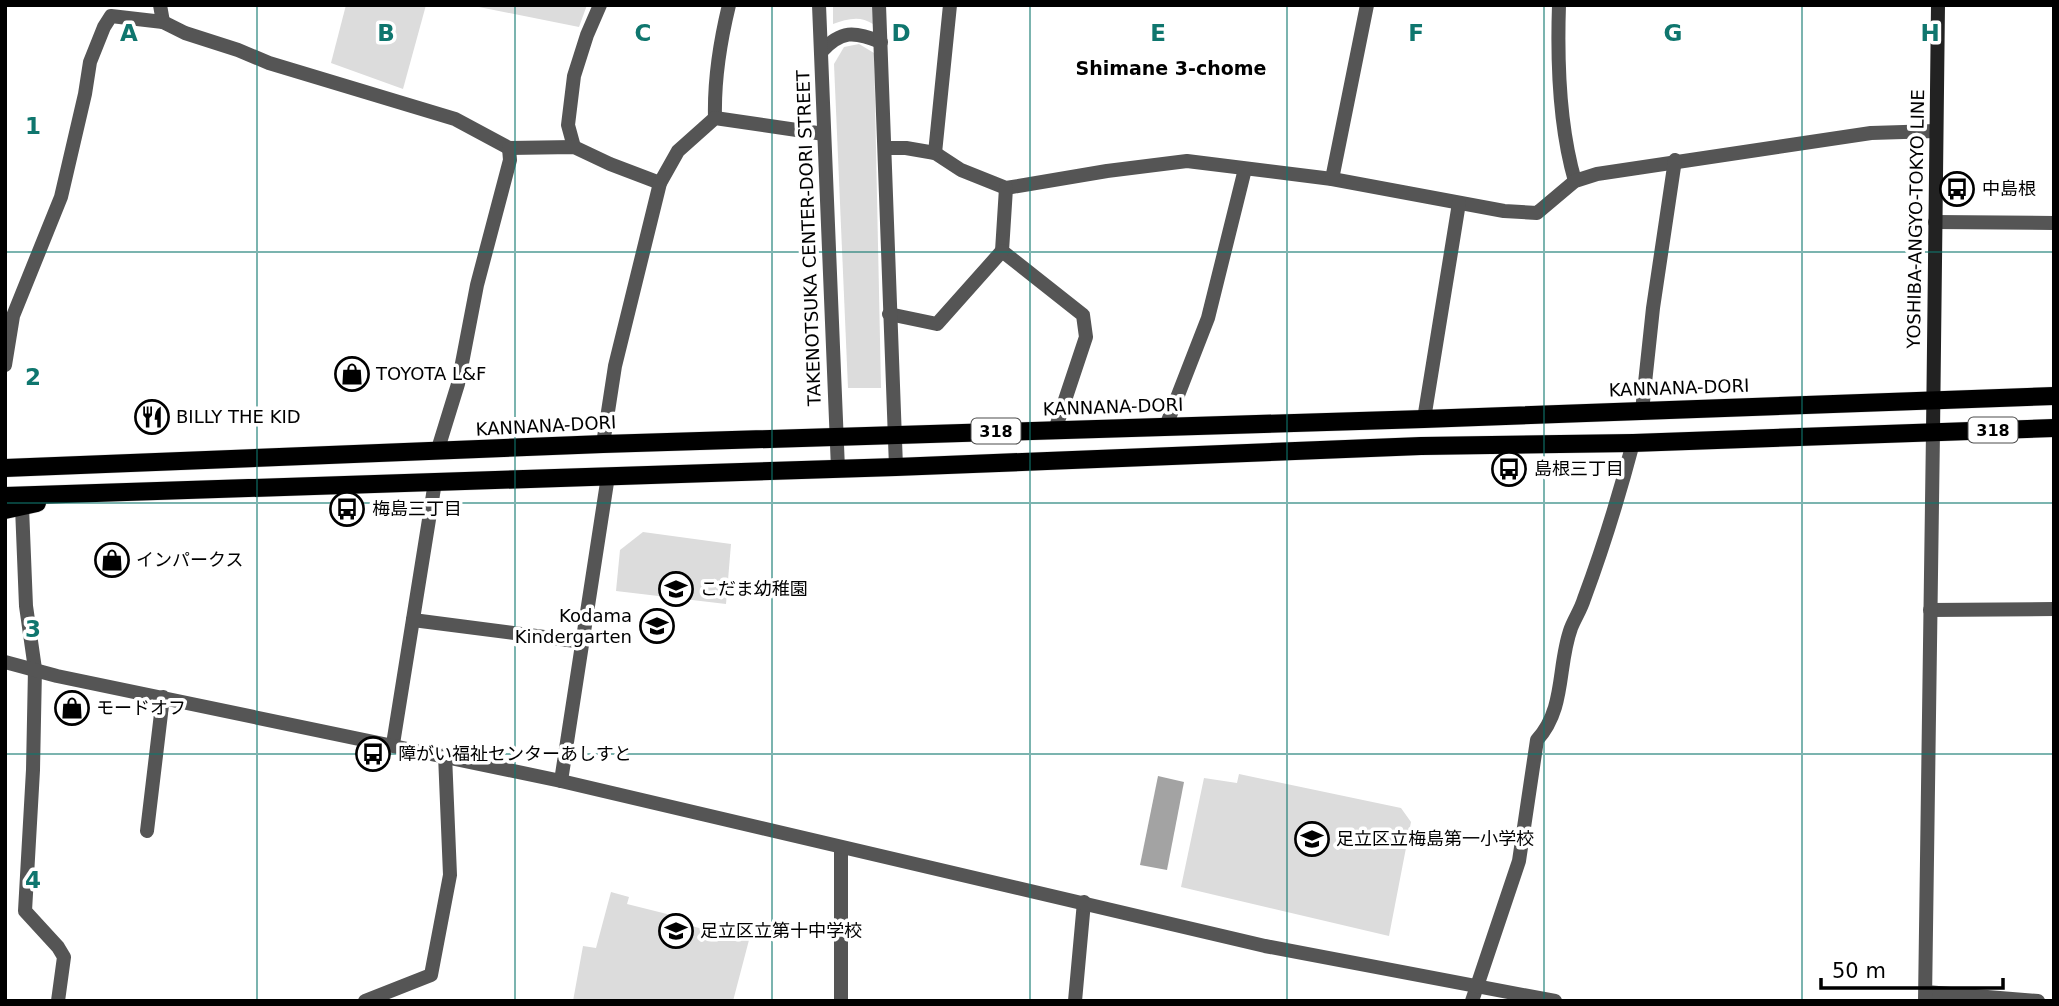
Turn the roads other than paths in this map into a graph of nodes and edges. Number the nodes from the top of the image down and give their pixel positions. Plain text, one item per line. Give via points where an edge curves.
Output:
1 (160, 5) edge
2 (600, 5) edge
3 (729, 5) edge
4 (819, 5) edge
5 (879, 5) edge
6 (950, 5) edge
7 (1367, 5) edge
8 (1559, 5) edge
9 (1938, 5) edge
10 (163, 22) junction
11 (881, 42) junction
12 (821, 52) junction
13 (715, 118) junction
14 (1936, 131) junction
15 (824, 134) junction
16 (574, 147) junction
17 (509, 148) junction
18 (886, 148) junction
19 (935, 153) junction
20 (1675, 160) junction
21 (1245, 169) junction
22 (1332, 179) junction
23 (1575, 181) junction
24 (660, 183) junction
25 (1006, 188) junction
26 (1459, 203) junction
27 (1935, 222) junction
28 (2054, 223) edge
29 (1002, 251) junction
30 (889, 314) junction
31 (5, 365) edge
32 (2054, 396) edge
33 (1933, 400) junction
34 (1642, 411) junction
35 (1424, 419) junction
36 (1166, 426) junction
37 (2054, 428) edge
38 (1055, 430) junction
39 (1933, 432) junction
40 (895, 435) junction
41 (836, 436) junction
42 (1633, 443) junction
43 (603, 444) junction
44 (437, 452) junction
45 (5, 456) edge
46 (60, 467) junction
47 (896, 467) junction
48 (5, 468) edge
49 (838, 469) junction
50 (608, 476) junction
51 (435, 482) junction
52 (60, 495) junction
53 (5, 496) edge
54 (14, 509) edge
55 (2054, 609) edge
56 (1930, 610) junction
57 (414, 620) junction
58 (583, 642) junction
59 (5, 662) edge
60 (35, 670) junction
61 (163, 697) junction
62 (393, 744) junction
63 (445, 755) junction
64 (561, 781) junction
65 (147, 831) dead end
66 (841, 848) junction
67 (1084, 902) junction
68 (1474, 994) edge
69 (1926, 997) edge
70 (58, 1001) edge
71 (365, 1001) edge
72 (841, 1001) edge
73 (1075, 1001) edge
74 (1555, 1001) edge
75 (2038, 1001) edge

1 - 10 street
2 - 16 street via 575,76 568,125
3 - 13 street via 721,39
4 - 12 street, TAKENOTSUKA CENTER-DORI STREET
5 - 11 street
6 - 19 street
7 - 22 street
8 - 23 street via 1566,152
9 - 14 main road, YOSHIBA-ANGYO-TOKYO LINE
10 - 17 street via 269,63 455,119
10 - 31 street via 111,16 104,27 90,62 61,197 13,316
11 - 12 street via 848,34
11 - 18 street
12 - 15 street, TAKENOTSUKA CENTER-DORI STREET
13 - 15 street
13 - 24 street via 678,151
14 - 20 street via 1871,132
14 - 27 main road, YOSHIBA-ANGYO-TOKYO LINE
15 - 41 street, TAKENOTSUKA CENTER-DORI STREET
16 - 17 street
16 - 24 street
17 - 44 street via 510,160 477,285 458,384
18 - 19 street
18 - 30 street
19 - 25 street via 961,170
20 - 23 street
20 - 34 street
21 - 22 street
21 - 25 street via 1187,161
21 - 36 street via 1208,318
22 - 26 street
23 - 26 street via 1537,213
24 - 43 street via 615,366
25 - 29 street
26 - 35 street
27 - 28 street
27 - 33 main road, YOSHIBA-ANGYO-TOKYO LINE
29 - 30 street via 937,324
29 - 38 street via 1083,315 1086,337
30 - 40 street
32 - 33 main road, KANNANA-DORI / 318
33 - 34 main road, KANNANA-DORI / 318
33 - 39 main road, YOSHIBA-ANGYO-TOKYO LINE
34 - 35 main road, KANNANA-DORI / 318
35 - 36 main road, KANNANA-DORI / 318
36 - 38 main road, KANNANA-DORI / 318
37 - 39 main road, 318
38 - 40 main road, KANNANA-DORI / 318
39 - 42 main road, 318
39 - 56 street
40 - 41 main road, KANNANA-DORI / 318
40 - 47 street
41 - 43 main road, KANNANA-DORI / 318
41 - 49 street, TAKENOTSUKA CENTER-DORI STREET
42 - 47 main road, 318 via 1421,446
42 - 68 street via 1611,522 1570,630 1557,708 1537,740 1519,861
43 - 44 main road, KANNANA-DORI / 318
44 - 46 main road, KANNANA-DORI / 318
45 - 46 main road
46 - 48 main road, KANNANA-DORI / 318
47 - 49 main road, 318
49 - 50 main road, 318
50 - 51 main road, 318
50 - 58 street
51 - 52 main road, 318
51 - 57 street
52 - 53 main road, 318
52 - 54 main road
54 - 60 street
55 - 56 street
56 - 69 street
57 - 58 street
57 - 62 street
58 - 64 street
59 - 60 street
60 - 61 street
60 - 70 street via 25,911 64,957
61 - 62 street
61 - 65 street
62 - 63 street
63 - 64 street
63 - 71 street via 450,876 430,975
64 - 66 street
66 - 67 street
66 - 72 street
67 - 68 street
67 - 73 street
68 - 74 street
69 - 75 street

